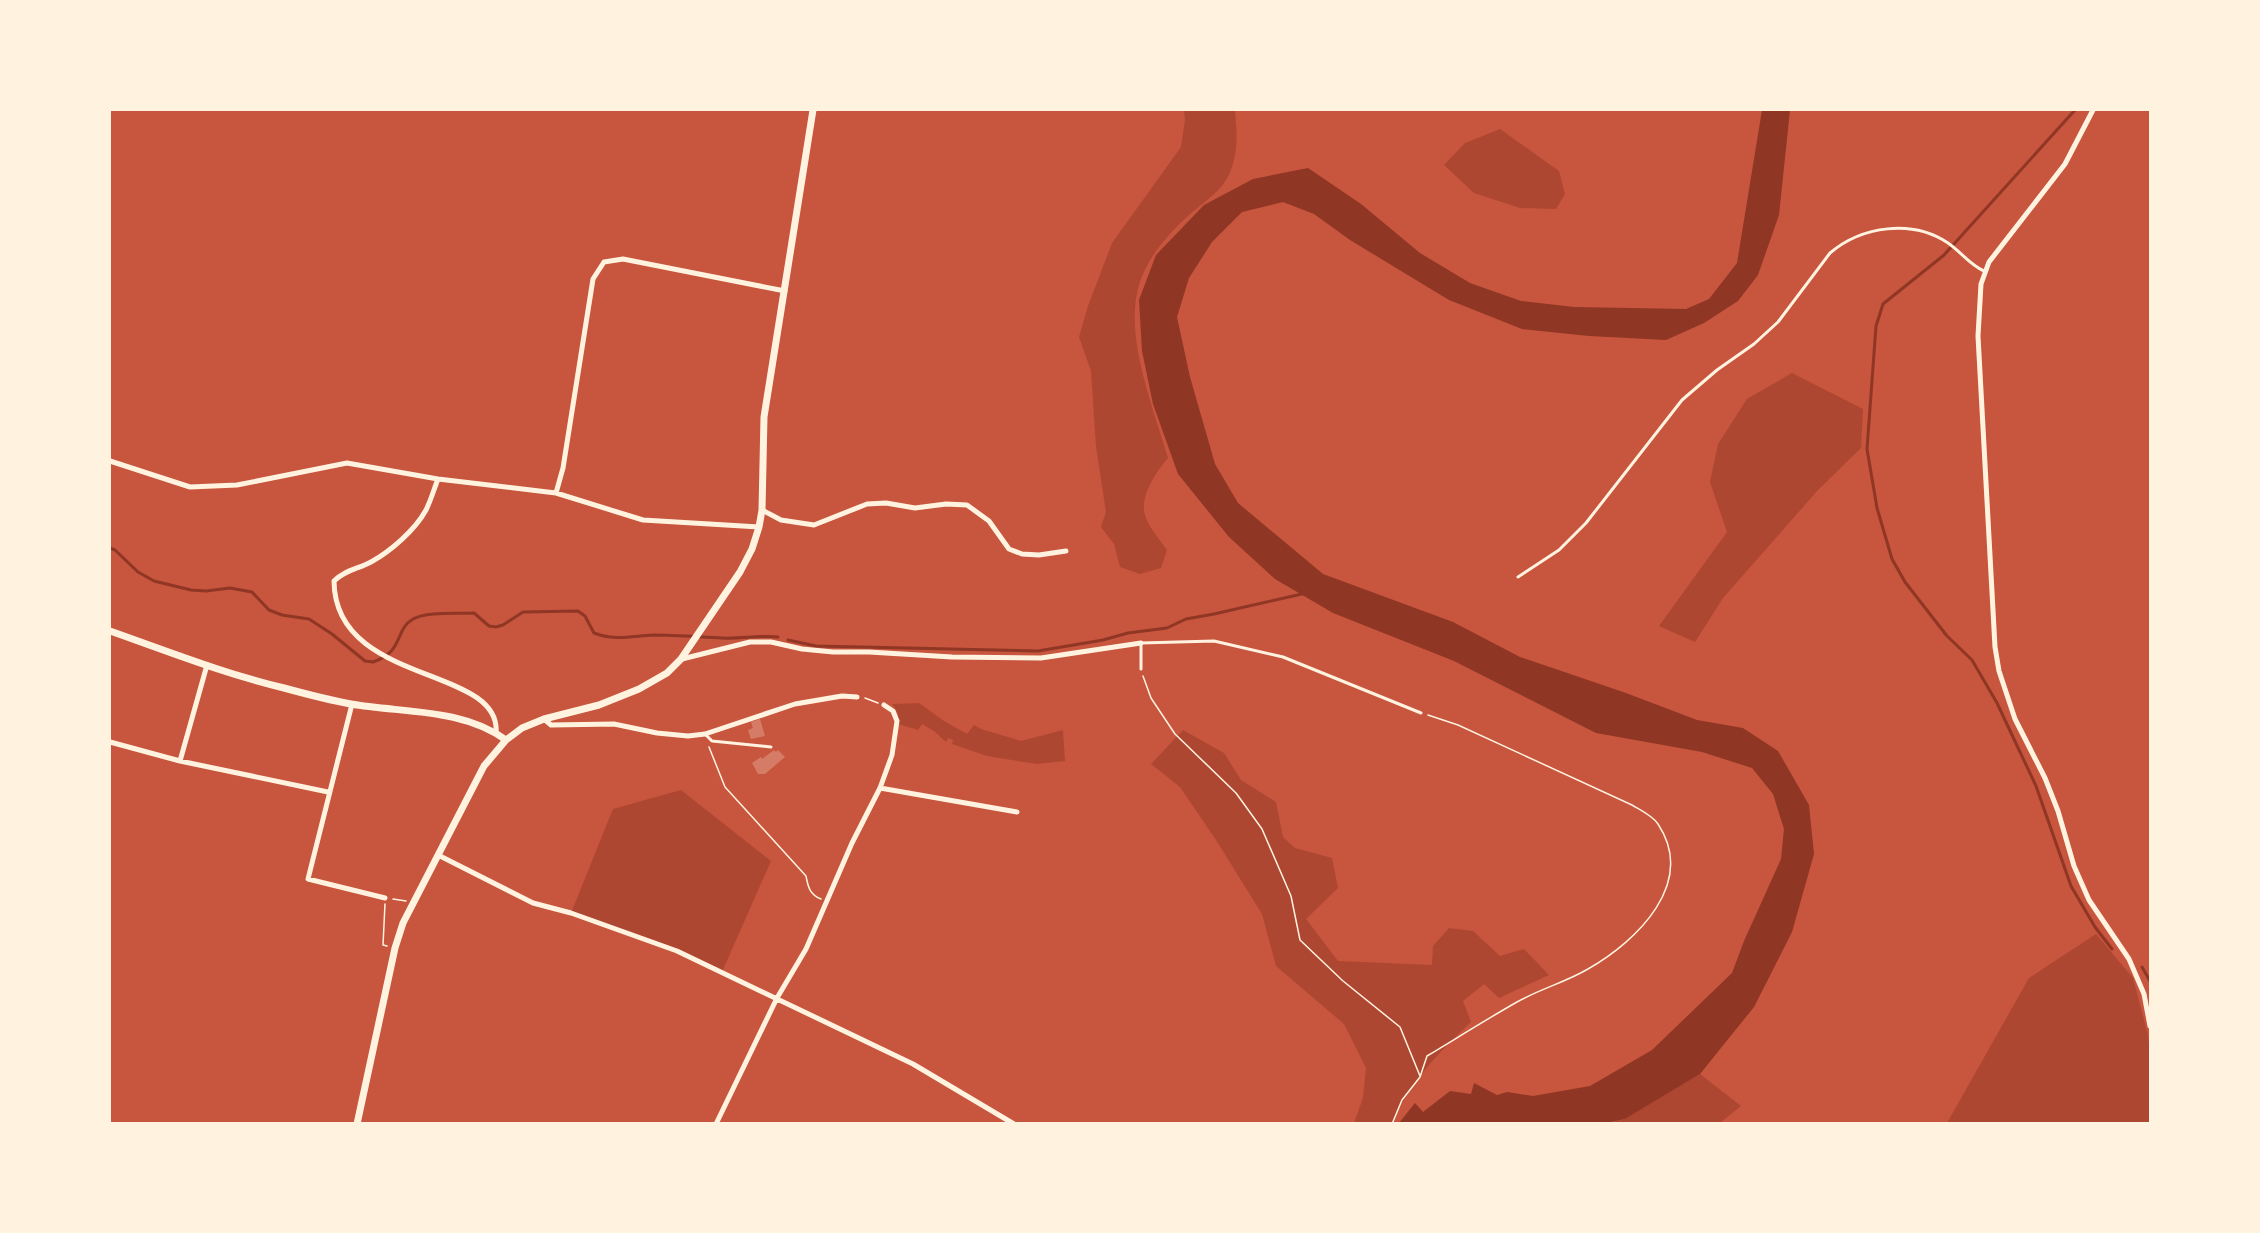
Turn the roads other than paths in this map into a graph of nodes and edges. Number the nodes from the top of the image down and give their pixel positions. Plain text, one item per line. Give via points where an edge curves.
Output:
1 (813, 110) edge
2 (2093, 110) edge
3 (1986, 271) junction
4 (785, 291) junction
5 (110, 460) edge
6 (438, 479) junction
7 (556, 493) junction
8 (762, 510) junction
9 (759, 527) junction
10 (1065, 551) dead end
11 (1518, 577) dead end
12 (110, 631) edge
13 (1141, 643) junction
14 (681, 659) junction
15 (207, 665) junction
16 (1141, 669) road end
17 (857, 697) road end
18 (352, 704) junction
19 (884, 705) road end
20 (1421, 713) road end
21 (544, 719) junction
22 (496, 733) junction
23 (705, 735) junction
24 (506, 740) junction
25 (110, 742) edge
26 (771, 747) dead end
27 (180, 760) junction
28 (880, 789) junction
29 (328, 792) junction
30 (1017, 812) dead end
31 (438, 855) junction
32 (385, 898) road end
33 (777, 998) junction
34 (2151, 1026) edge
35 (357, 1124) edge
36 (716, 1124) edge
37 (1014, 1124) edge

1 - 4 street
2 - 3 street via 2065,164 2005,240
3 - 11 lane via 1949,243 1921,232 1887,228 1860,234 1841,244 1778,322 1682,400 1586,524 1559,550
3 - 34 street via 1981,284 1977,336 1999,671 2015,719 2058,811 2074,866 2089,900 2129,959 2144,994
4 - 7 street via 623,259 604,262 593,279
4 - 8 street via 764,417
5 - 6 street via 190,487 237,485 347,463
6 - 7 street
6 - 22 street via 426,510 415,525 370,563 343,572 334,581 334,598 347,628 366,645 481,700 494,714
7 - 9 street via 643,520
8 - 9 street
8 - 10 street via 781,520 814,525 867,504 915,508 967,505 989,520 1010,549 1039,555
9 - 14 street via 740,572
12 - 15 street
13 - 14 street via 1041,658 833,652 750,642
13 - 16 lane
13 - 20 lane via 1214,641 1283,657
14 - 21 street via 667,673 639,689 599,705
15 - 18 street
15 - 27 street
17 - 23 street via 795,704
18 - 22 street via 459,718
18 - 29 street
19 - 28 street via 893,711 897,721 892,755
21 - 23 street via 551,725 614,724 657,733
21 - 24 street
22 - 24 street
23 - 26 lane via 712,741
24 - 31 street via 484,766
25 - 27 street
27 - 29 street
28 - 30 street
28 - 33 street via 806,949
29 - 32 street via 308,879
31 - 33 street via 533,903 677,951
31 - 35 street via 403,922 395,948
33 - 36 street
33 - 37 street via 913,1064

